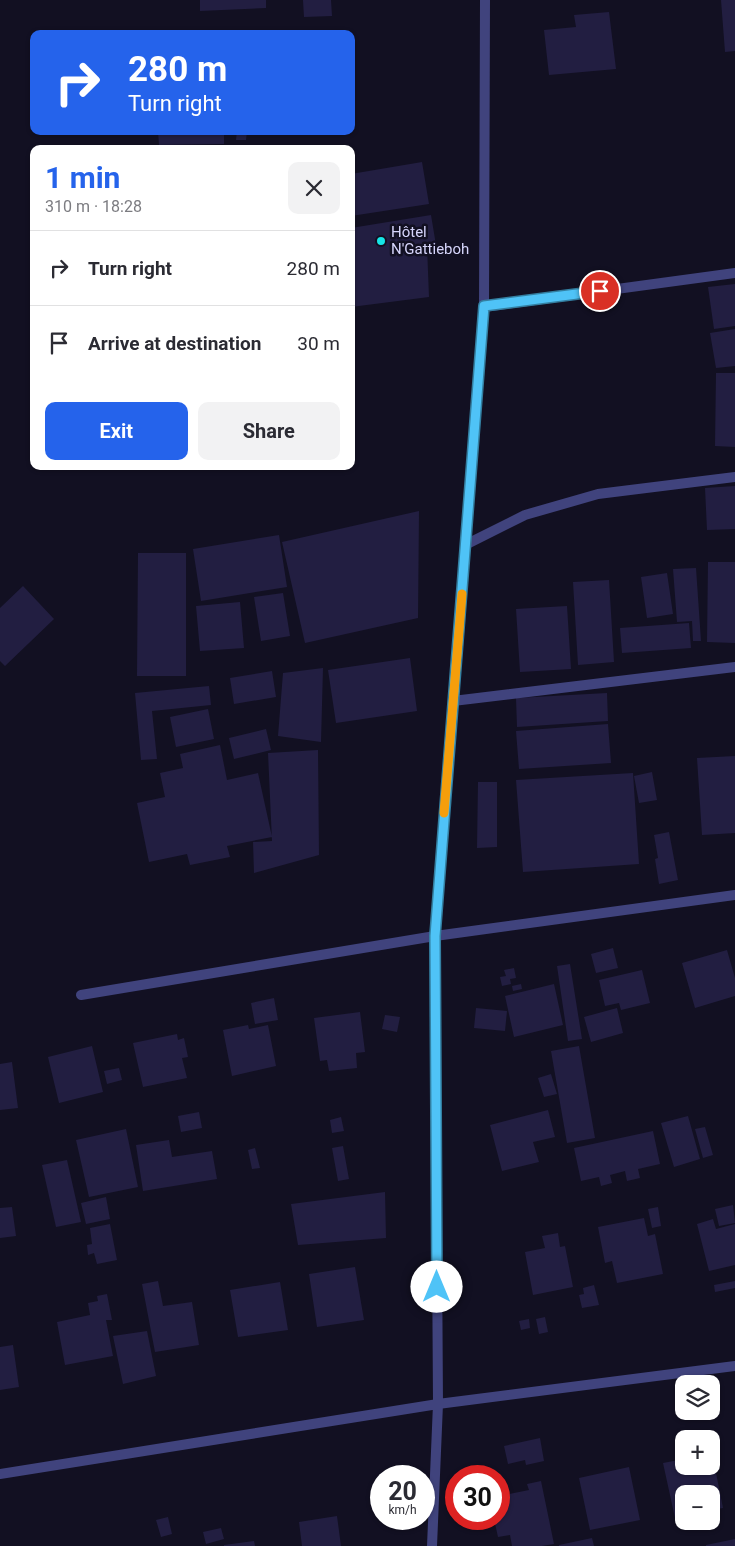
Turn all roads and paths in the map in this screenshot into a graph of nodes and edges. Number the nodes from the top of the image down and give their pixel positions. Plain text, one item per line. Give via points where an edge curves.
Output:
1 (485, 0) edge
2 (735, 273) edge
3 (484, 306) junction
4 (735, 478) edge
5 (465, 545) junction
6 (735, 667) edge
7 (453, 701) junction
8 (735, 895) edge
9 (435, 936) junction
10 (81, 995) dead end
11 (735, 1366) edge
12 (438, 1404) junction
13 (0, 1474) edge
14 (432, 1546) edge

1 - 3 street
2 - 3 street
3 - 5 street
4 - 5 street via 598,494 525,516
5 - 7 street
6 - 7 street
7 - 9 street
8 - 9 street
9 - 10 street
9 - 12 street
11 - 12 street
12 - 13 street
12 - 14 street

